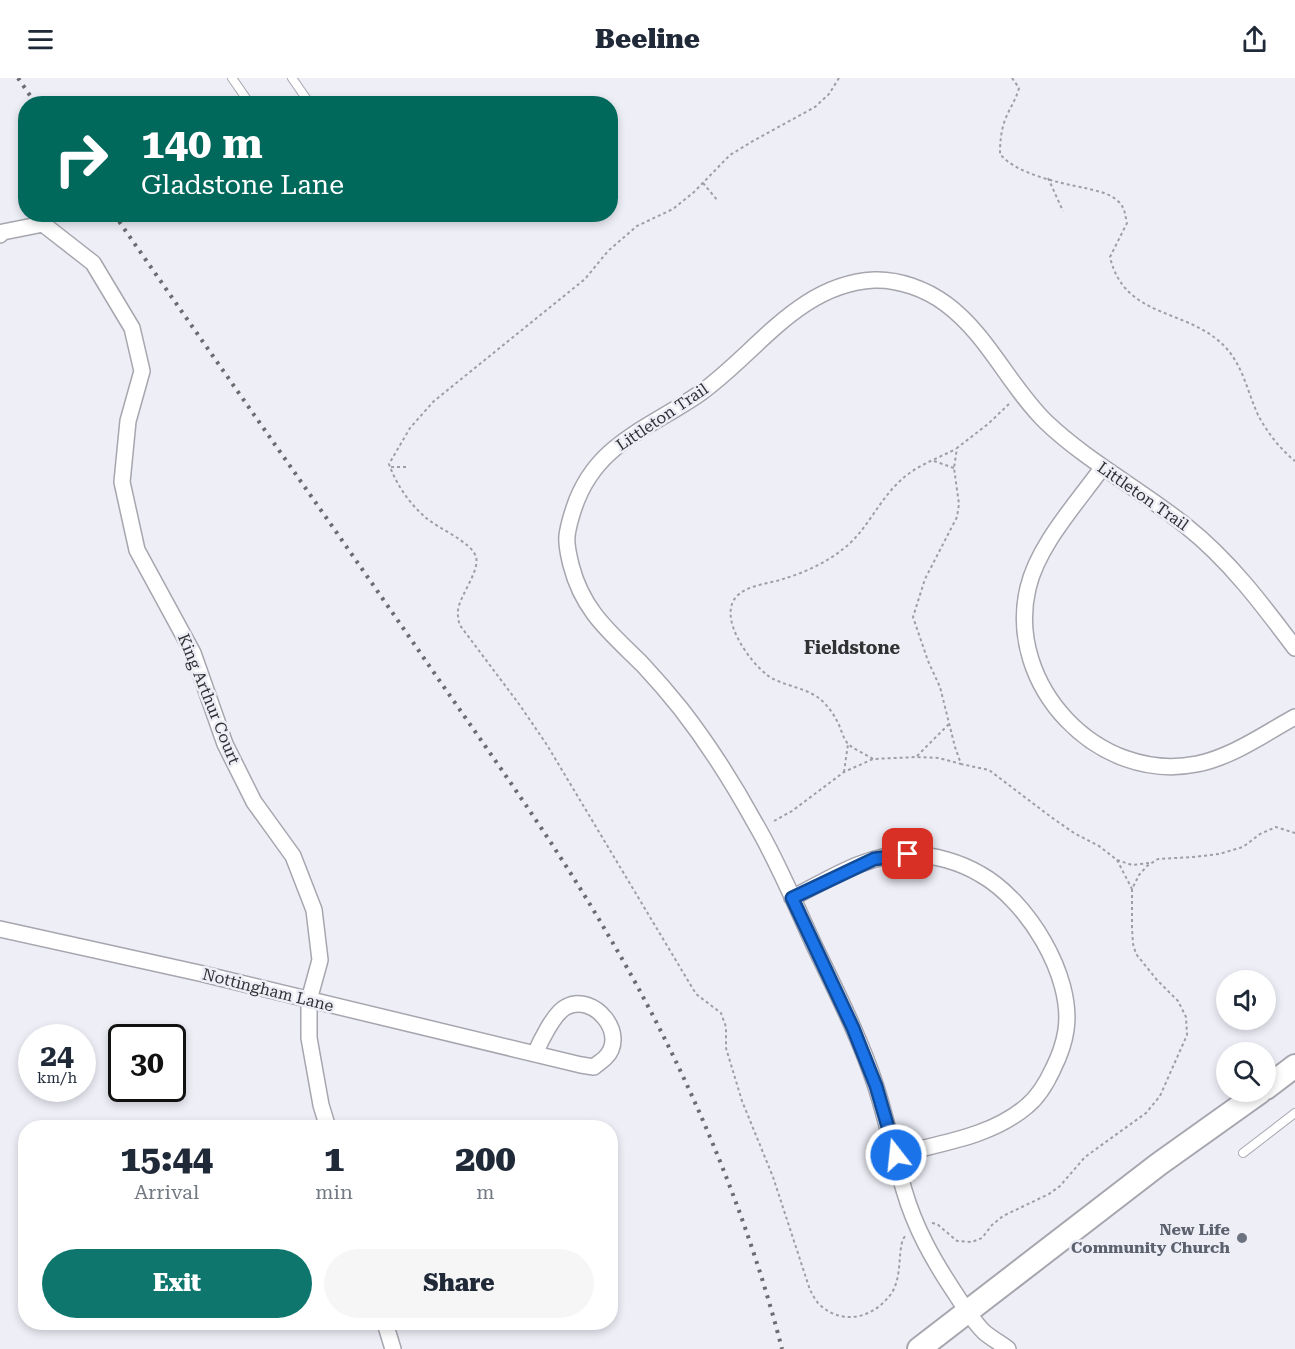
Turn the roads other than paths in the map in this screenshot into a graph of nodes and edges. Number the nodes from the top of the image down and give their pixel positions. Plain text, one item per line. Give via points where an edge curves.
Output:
1 (232, 78) edge
2 (292, 78) edge
3 (244, 96) edge
4 (304, 96) edge
5 (0, 235) edge
6 (1102, 468) junction
7 (1295, 648) edge
8 (1295, 717) edge
9 (792, 898) junction
10 (0, 929) edge
11 (309, 1000) junction
12 (536, 1054) junction
13 (1295, 1066) edge
14 (1276, 1080) edge
15 (1246, 1102) edge
16 (1295, 1113) edge
17 (326, 1120) edge
18 (1243, 1153) dead end
19 (896, 1155) junction
20 (967, 1312) junction
21 (387, 1330) edge
22 (393, 1349) edge
23 (919, 1349) edge
24 (1008, 1349) edge

1 - 3 lane
2 - 4 lane
5 - 11 street, King Arthur Court via 43,224 93,263 132,328 142,371 128,421 123,482 137,550 193,652 225,744 254,801 293,856 314,910 320,960
6 - 7 street, Littleton Trail via 1208,545 1242,580
6 - 8 street via 1052,537 1028,587 1027,639 1041,685 1051,702 1083,736 1104,750 1144,765 1168,767 1219,757
6 - 9 street, Littleton Trail via 1047,422 954,310 914,287 892,280 873,280 833,288 812,298 707,388 626,439 589,475 577,500 567,538 574,579 582,597 595,617 645,668 701,736 759,829
9 - 19 street, Littleton Trail via 853,1028 876,1086
9 - 19 street via 874,859 908,854 930,856 980,873 1001,888 1034,926 1056,966 1065,1002 1066,1029 1048,1079 1029,1104 989,1130
10 - 11 street, Nottingham Lane
11 - 12 street, Nottingham Lane
11 - 17 street, King Arthur Court via 309,1038
12 - 12 street, Nottingham Lane via 564,1008 580,1003 593,1007 611,1028 613,1040 607,1057 594,1066
13 - 14 main road
15 - 20 main road
16 - 18 lane
19 - 20 street, Littleton Trail via 917,1229
20 - 23 main road
20 - 24 street, Littleton Trail
21 - 22 street

